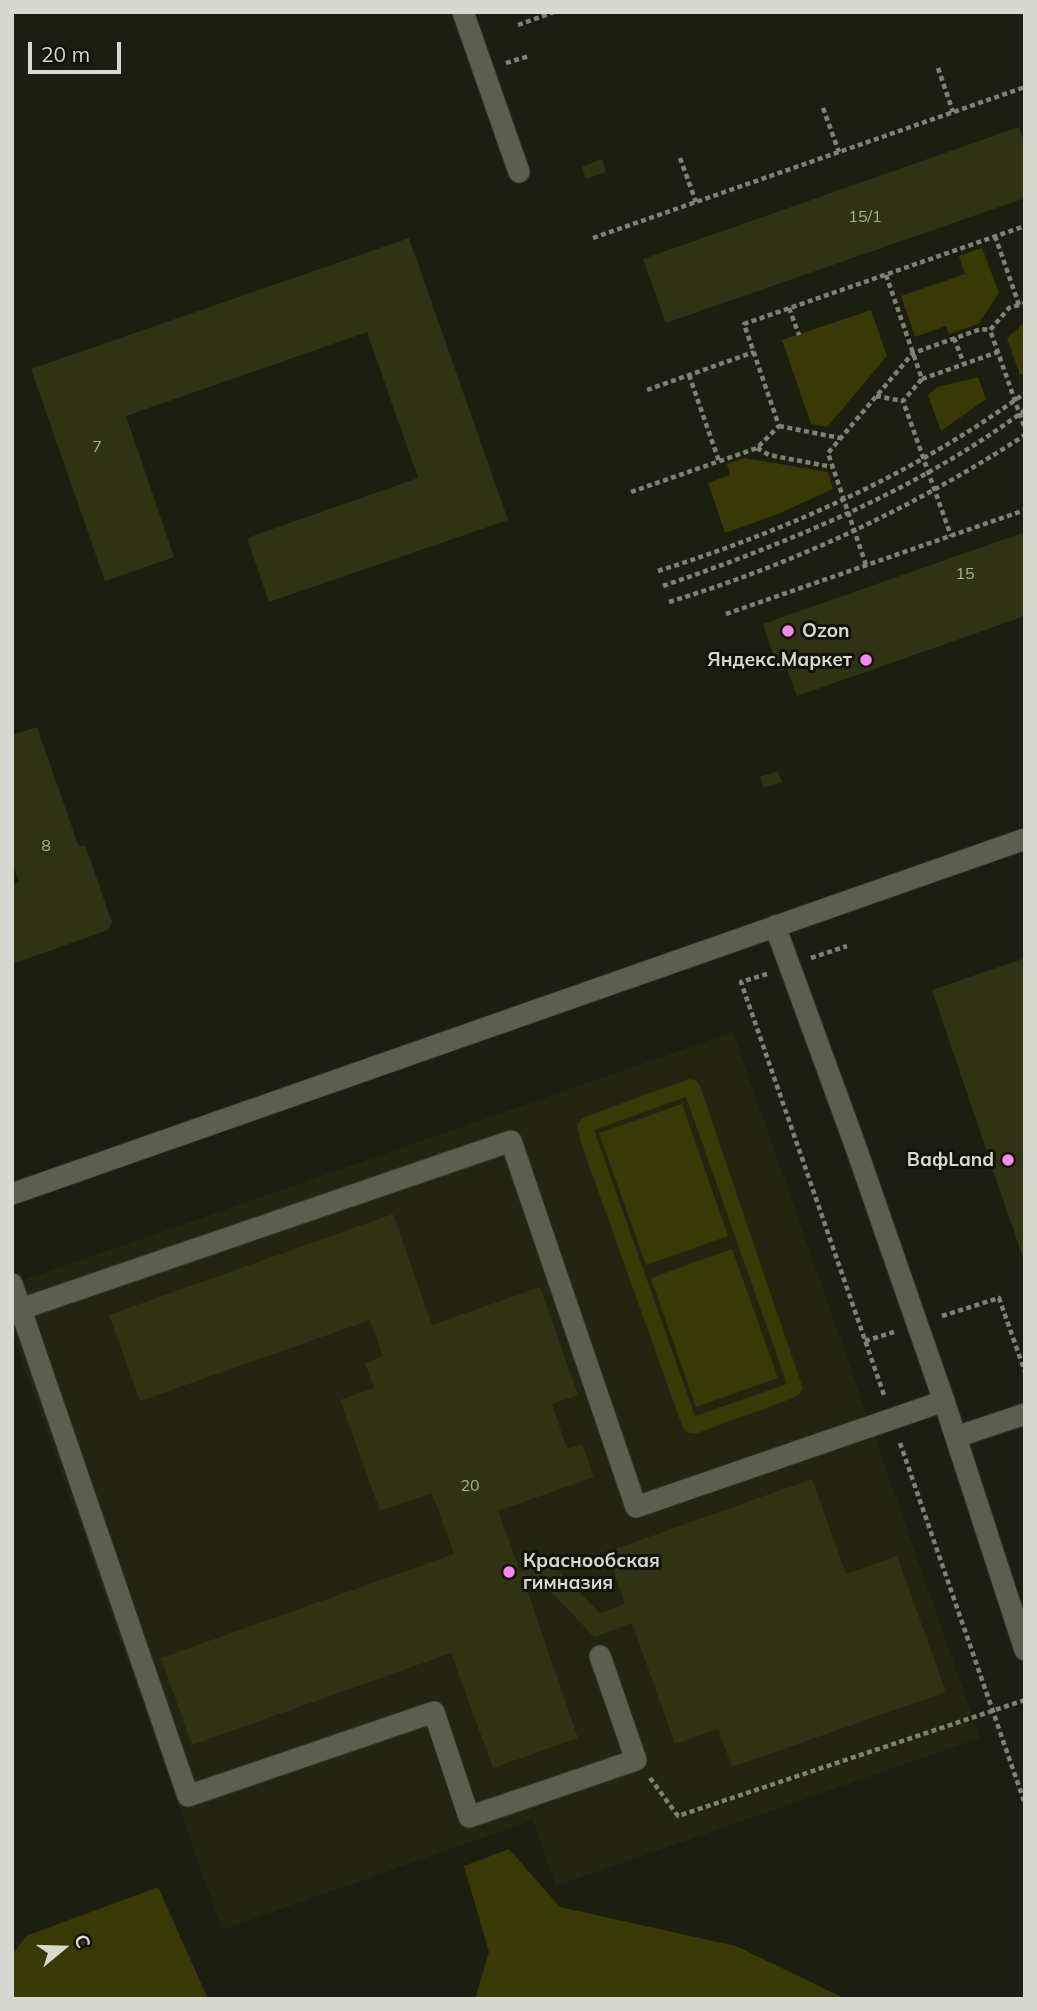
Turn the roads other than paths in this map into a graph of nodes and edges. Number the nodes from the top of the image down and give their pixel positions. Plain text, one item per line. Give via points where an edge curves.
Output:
1 (463, 12) edge
2 (519, 172) dead end
3 (1025, 839) edge
4 (775, 926) junction
5 (12, 1194) edge
6 (12, 1284) edge
7 (21, 1309) junction
8 (944, 1401) junction
9 (1025, 1414) edge
10 (956, 1437) junction
11 (1025, 1650) edge
12 (600, 1656) dead end

1 - 2 street
3 - 4 street
4 - 5 street
4 - 8 street
6 - 7 street
7 - 8 street via 511,1142 636,1507
7 - 12 street via 188,1796 434,1712 469,1817 636,1760
8 - 10 street
9 - 10 street
10 - 11 street

